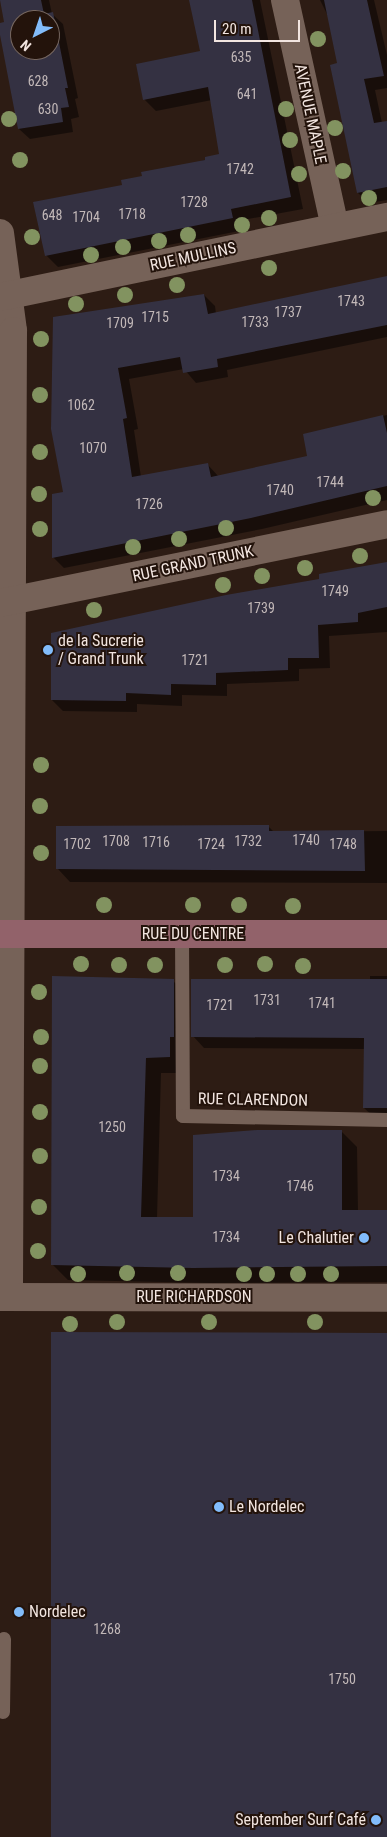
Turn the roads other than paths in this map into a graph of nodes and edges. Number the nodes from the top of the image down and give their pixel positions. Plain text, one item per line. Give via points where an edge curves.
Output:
1 (285, 0) edge
2 (387, 217) edge
3 (335, 227) junction
4 (0, 233) edge
5 (6, 296) edge
6 (387, 524) edge
7 (6, 602) edge
8 (182, 933) junction
9 (5, 934) edge
10 (387, 934) edge
11 (387, 1120) edge
12 (5, 1193) edge
13 (5, 1235) edge
14 (5, 1297) edge
15 (387, 1298) edge
16 (4, 1639) dead end
17 (3, 1712) dead end

1 - 3 street, AVENUE MAPLE
2 - 3 street, RUE MULLINS
3 - 5 street, RUE MULLINS
4 - 5 street
5 - 7 street
6 - 7 street, RUE GRAND TRUNK
7 - 9 street
8 - 9 street, RUE DU CENTRE
8 - 10 street, RUE DU CENTRE
8 - 11 lane, RUE CLARENDON via 183,1116
9 - 12 street
12 - 13 street
13 - 14 street
14 - 15 street, RUE RICHARDSON
16 - 17 lane

